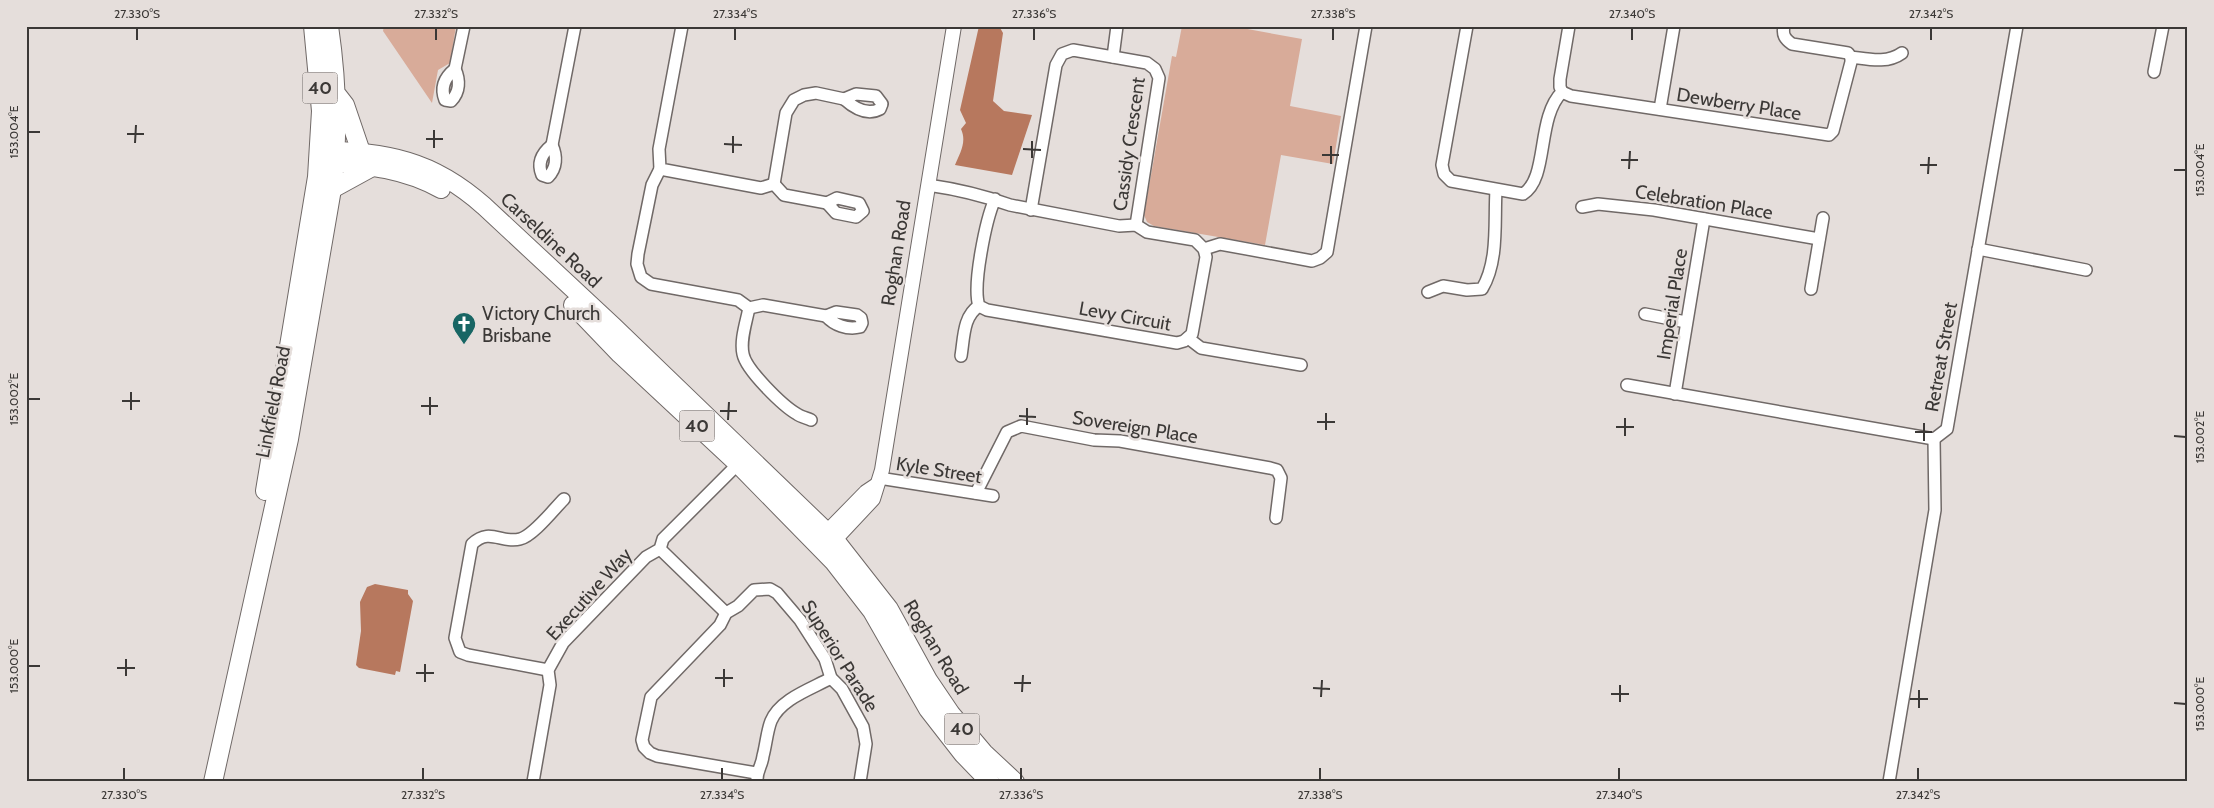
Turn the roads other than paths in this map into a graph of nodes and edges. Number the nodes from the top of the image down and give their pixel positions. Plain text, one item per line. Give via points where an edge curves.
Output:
1 (312, 26) edge
2 (328, 26) edge
3 (464, 26) edge
4 (575, 26) edge
5 (682, 26) edge
6 (954, 26) edge
7 (1117, 26) edge
8 (1366, 26) edge
9 (1467, 26) edge
10 (1569, 26) edge
11 (1674, 26) edge
12 (1784, 26) edge
13 (2017, 26) edge
14 (2163, 26) edge
15 (1902, 53) dead end
16 (1113, 57) junction
17 (1851, 57) junction
18 (455, 69) dead end
19 (2154, 72) dead end
20 (1562, 92) junction
21 (336, 94) junction
22 (844, 99) dead end
23 (1660, 109) junction
24 (552, 145) dead end
25 (361, 152) junction
26 (327, 156) junction
27 (374, 166) junction
28 (660, 169) junction
29 (774, 184) junction
30 (928, 185) junction
31 (332, 189) junction
32 (1496, 190) junction
33 (995, 199) junction
34 (826, 203) dead end
35 (1582, 207) dead end
36 (1032, 210) junction
37 (1822, 218) dead end
38 (1704, 219) junction
39 (1136, 225) junction
40 (1819, 239) junction
41 (1204, 249) junction
42 (1978, 249) junction
43 (2086, 270) dead end
44 (1810, 289) dead end
45 (1428, 292) dead end
46 (979, 306) junction
47 (749, 308) junction
48 (1645, 314) dead end
49 (826, 316) dead end
50 (1686, 322) junction
51 (1188, 338) junction
52 (961, 356) dead end
53 (1301, 365) dead end
54 (1627, 385) dead end
55 (1675, 394) junction
56 (811, 420) dead end
57 (1934, 439) junction
58 (738, 464) junction
59 (877, 482) junction
60 (976, 493) junction
61 (993, 496) dead end
62 (564, 499) dead end
63 (1276, 518) dead end
64 (826, 541) junction
65 (660, 549) junction
66 (726, 613) junction
67 (548, 670) junction
68 (831, 678) junction
69 (757, 777) edge
70 (1004, 780) edge
71 (211, 782) edge
72 (533, 782) edge
73 (860, 782) edge
74 (1889, 782) edge

1 - 26 main road, Linkfield Road / 40
2 - 21 main road, Linkfield Road / 40
3 - 18 street
4 - 24 street
5 - 28 street via 659,149
6 - 30 street, Roghan Road
7 - 16 street
8 - 41 street via 1327,252 1312,261 1220,244
9 - 32 street via 1442,165 1444,174 1451,181
10 - 20 street via 1560,79
11 - 23 street
12 - 17 street via 1786,40 1792,44 1848,53
13 - 42 street, Retreat Street
14 - 19 street
15 - 17 street via 1894,59 1885,60
16 - 36 street, Cassidy Crescent via 1073,50 1058,59
16 - 39 street, Cassidy Crescent via 1147,63 1159,78
17 - 23 street, Dewberry Place via 1833,131 1829,135
20 - 23 street, Dewberry Place
20 - 32 street via 1548,116 1534,183 1523,194
21 - 25 main road, 40 via 345,104
21 - 26 main road, Linkfield Road / 40
22 - 29 street via 816,93 794,100 786,113
25 - 26 main road, Carseldine Road / 40
25 - 64 main road, Carseldine Road / 40 via 420,165 472,196 613,326
26 - 27 main road, Carseldine Road / 40
26 - 31 main road, Linkfield Road
26 - 71 main road, Linkfield Road via 226,682
27 - 31 main road
27 - 58 main road, Carseldine Road / 40 via 422,179 464,204
28 - 29 street via 761,188
28 - 47 street via 652,185 638,254 641,278 651,284 738,300
29 - 34 street via 784,195
30 - 33 street, Cassidy Crescent
30 - 59 street, Roghan Road
31 - 71 main road, Linkfield Road via 289,439
32 - 45 street via 1488,280 1482,289 1443,286
33 - 36 street, Cassidy Crescent
33 - 46 street via 989,213 976,292
35 - 38 street, Celebration Place via 1598,204
36 - 39 street, Cassidy Crescent via 1119,226
37 - 40 street
38 - 40 street, Celebration Place
38 - 50 street, Imperial Place
39 - 41 street via 1147,232 1195,240
40 - 44 street
41 - 51 street, Levy Circuit via 1206,257 1194,330
42 - 43 street
42 - 57 street, Retreat Street via 1947,429
46 - 51 street, Levy Circuit via 1177,343
46 - 52 street via 971,310 967,318
47 - 49 street via 763,305
47 - 56 street via 742,343 747,366 796,414
48 - 50 street
50 - 55 street, Imperial Place
51 - 53 street via 1201,348
54 - 55 street, Retreat Street
55 - 57 street, Retreat Street
57 - 74 street via 1935,510
58 - 64 main road, Carseldine Road / 40
58 - 65 street, Executive Way via 663,539
59 - 60 street, Kyle Street
59 - 64 street, Roghan Road via 873,499
60 - 61 street, Kyle Street
60 - 63 street, Sovereign Place via 1007,432 1020,426 1276,470 1281,478
62 - 67 street via 527,536 511,539 486,535 472,544 455,638 460,652 468,656
64 - 70 main road, Roghan Road / 40 via 872,611 928,709 957,747
65 - 66 street
65 - 67 street, Executive Way via 646,557 562,643
66 - 68 street, Superior Parade via 754,590 770,589 777,593 800,620 825,659
66 - 69 street, Superior Parade via 720,625 651,697 642,740 644,747 657,756
67 - 72 street, Executive Way via 550,684
68 - 69 street via 778,709 770,723
68 - 73 street, Superior Parade via 842,688 866,734

